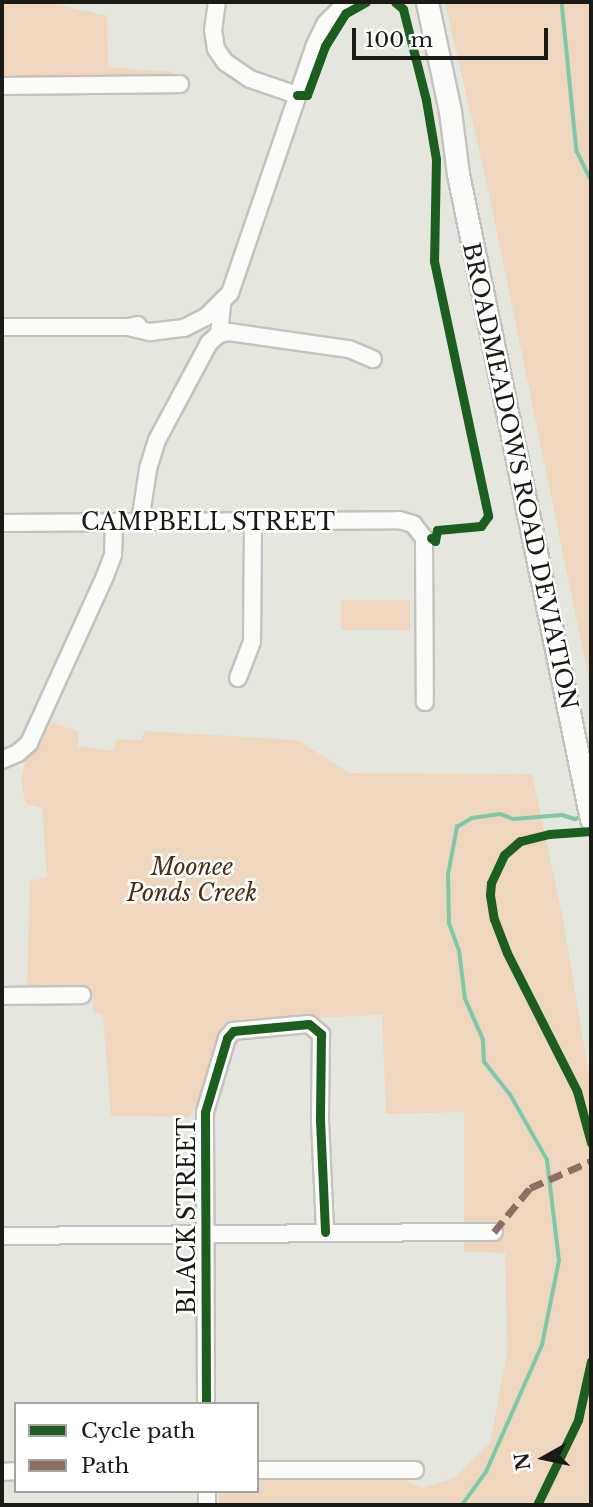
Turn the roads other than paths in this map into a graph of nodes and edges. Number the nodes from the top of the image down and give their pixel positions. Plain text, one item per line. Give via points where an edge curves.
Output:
1 (218, 2) edge
2 (328, 2) edge
3 (347, 2) edge
4 (413, 2) edge
5 (427, 2) edge
6 (314, 47) junction
7 (180, 84) dead end
8 (2, 86) edge
9 (298, 95) junction
10 (458, 174) junction
11 (212, 309) junction
12 (2, 327) edge
13 (219, 334) junction
14 (373, 359) dead end
15 (114, 522) junction
16 (140, 522) junction
17 (253, 522) junction
18 (2, 523) edge
19 (238, 678) dead end
20 (425, 702) dead end
21 (2, 760) edge
22 (591, 820) edge
23 (82, 995) dead end
24 (2, 996) edge
25 (494, 1232) dead end
26 (325, 1233) junction
27 (205, 1235) junction
28 (2, 1236) edge
29 (206, 1402) edge
30 (415, 1470) dead end
31 (259, 1471) edge

1 - 9 street via 213,30 216,49 225,62 250,79
2 - 6 street
3 - 6 street via 325,24
4 - 10 main road, BROADMEADOWS ROAD DEVIATION
5 - 10 main road, BROADMEADOWS ROAD DEVIATION
6 - 9 street
7 - 8 street
9 - 11 street via 234,284
10 - 22 main road, BROADMEADOWS ROAD DEVIATION
11 - 12 street via 184,328 165,332 128,327
11 - 13 street
13 - 14 street via 349,349
13 - 16 street via 209,343 157,440
15 - 16 street, CAMPBELL STREET
15 - 18 street, CAMPBELL STREET
15 - 21 street via 113,555 106,576 29,743
16 - 17 street, CAMPBELL STREET
17 - 19 street via 252,642
17 - 20 street, CAMPBELL STREET via 399,520 422,533
23 - 24 street
25 - 26 street
26 - 27 street
26 - 27 street, BLACK STREET via 322,1040 309,1024 238,1029 227,1038 205,1112
27 - 28 street
27 - 29 street, BLACK STREET
30 - 31 street

